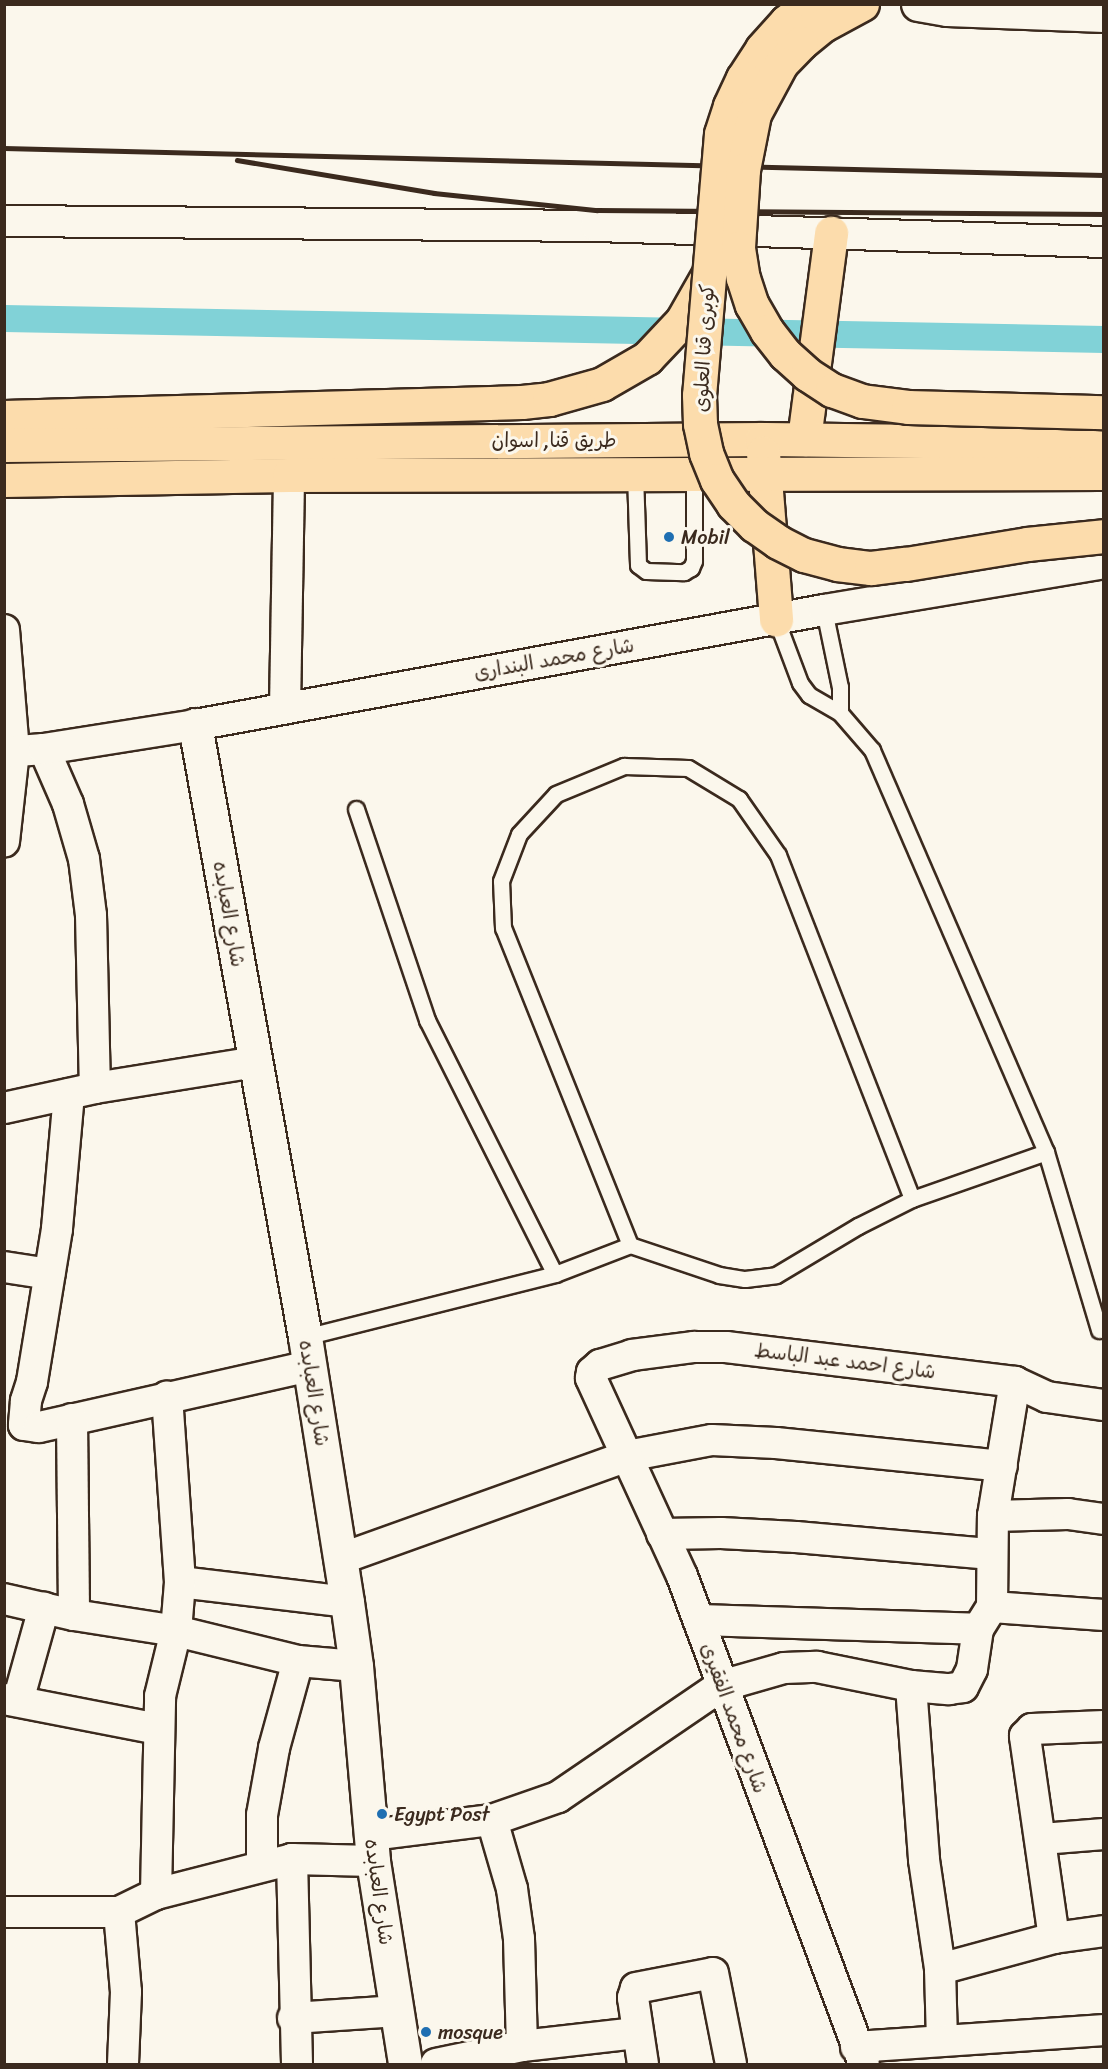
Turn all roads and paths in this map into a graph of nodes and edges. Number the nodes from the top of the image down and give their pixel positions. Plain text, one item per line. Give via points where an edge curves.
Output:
1 (809, 4) edge
2 (862, 4) edge
3 (918, 4) edge
4 (1104, 15) edge
5 (4, 221) edge
6 (1104, 242) edge
7 (829, 248) junction
8 (707, 277) junction
9 (1104, 412) edge
10 (4, 417) edge
11 (693, 439) junction
12 (762, 439) junction
13 (804, 439) junction
14 (634, 440) junction
15 (1104, 443) edge
16 (4, 445) edge
17 (1104, 473) edge
18 (635, 474) junction
19 (694, 474) junction
20 (765, 474) junction
21 (289, 475) junction
22 (4, 480) edge
23 (1104, 536) edge
24 (1104, 563) edge
25 (824, 610) junction
26 (776, 619) junction
27 (4, 630) edge
28 (285, 708) junction
29 (840, 713) junction
30 (195, 725) junction
31 (44, 748) junction
32 (9, 752) edge
33 (356, 809) dead end
34 (4, 841) edge
35 (256, 1062) junction
36 (82, 1091) junction
37 (4, 1108) edge
38 (1046, 1152) junction
39 (912, 1199) junction
40 (630, 1245) junction
41 (4, 1267) edge
42 (49, 1274) junction
43 (555, 1274) junction
44 (1099, 1330) dead end
45 (308, 1352) junction
46 (591, 1378) joint
47 (1015, 1382) junction
48 (167, 1396) junction
49 (1104, 1405) edge
50 (72, 1419) junction
51 (627, 1456) junction
52 (1002, 1466) junction
53 (993, 1516) junction
54 (1104, 1519) edge
55 (662, 1534) junction
56 (991, 1554) junction
57 (340, 1559) junction
58 (180, 1582) junction
59 (4, 1599) edge
60 (347, 1602) junction
61 (44, 1608) junction
62 (74, 1615) junction
63 (1104, 1615) edge
64 (985, 1618) junction
65 (699, 1620) junction
66 (176, 1631) junction
67 (298, 1661) junction
68 (356, 1666) junction
69 (721, 1686) junction
70 (911, 1686) junction
71 (11, 1700) edge
72 (1104, 1726) edge
73 (158, 1729) junction
74 (492, 1820) junction
75 (1104, 1833) edge
76 (1042, 1839) junction
77 (372, 1848) junction
78 (292, 1859) junction
79 (262, 1866) junction
80 (156, 1894) junction
81 (4, 1912) edge
82 (119, 1912) junction
83 (1104, 1931) edge
84 (1054, 1938) junction
85 (940, 1969) junction
86 (398, 2011) junction
87 (293, 2018) junction
88 (1104, 2030) edge
89 (636, 2033) junction
90 (942, 2041) junction
91 (522, 2046) junction
92 (860, 2056) edge
93 (123, 2064) edge
94 (297, 2064) edge
95 (405, 2064) edge
96 (436, 2064) edge
97 (643, 2064) edge
98 (731, 2064) edge

1 - 8 highway, كوبرى قنا العلوى, bridge via 762,49 730,106 721,134
2 - 9 highway, كوبرى قنا العلوى, bridge via 823,25 801,43 781,64 754,114 744,160 738,248 752,305 767,331 807,374 832,390 862,401 908,407
3 - 4 street via 947,9
5 - 7 street via 596,226
6 - 7 street
7 - 13 highway
8 - 10 highway via 682,321 647,358 626,372 576,393 522,402
8 - 23 highway, كوبرى قنا العلوى, bridge via 699,394 706,453 733,504 778,542 804,555 837,564 871,567
11 - 12 highway, طريق قنا, اسوان
11 - 14 highway, طريق قنا, اسوان
11 - 19 highway
12 - 13 highway, طريق قنا, اسوان
12 - 20 highway
13 - 15 highway, طريق قنا, اسوان
14 - 16 highway, طريق قنا, اسوان
14 - 18 highway
17 - 20 highway, طريق قنا, اسوان
18 - 19 highway, طريق قنا, اسوان
18 - 19 lane via 638,565 646,571 684,572 692,568 694,561
18 - 21 highway, طريق قنا, اسوان
19 - 20 highway, طريق قنا, اسوان
20 - 26 highway
21 - 22 highway, طريق قنا, اسوان
21 - 28 street
24 - 25 street, شارع محمد البندارى
25 - 26 street, شارع محمد البندارى
25 - 29 lane via 840,687
26 - 28 street, شارع محمد البندارى
26 - 29 lane via 808,695
27 - 32 street
28 - 30 street, شارع محمد البندارى
29 - 38 lane via 872,750
30 - 31 street, شارع محمد البندارى
30 - 35 street, شارع العبابده
31 - 32 street, شارع محمد البندارى
31 - 36 street via 68,804 84,859 90,915
32 - 34 street
33 - 43 lane via 426,1020
35 - 36 street
35 - 45 street, شارع العبابده
36 - 37 street
36 - 42 street
38 - 39 lane
38 - 44 lane
39 - 40 lane via 776,1275 745,1280 719,1275
39 - 40 lane via 778,855 738,799 688,768 624,766 556,794 519,834 501,881 503,928
40 - 43 lane
41 - 42 street
42 - 50 street via 23,1422 31,1428
43 - 45 lane
45 - 48 street
45 - 57 street, شارع العبابده
46 - 47 street, شارع احمد عبد الباسط via 600,1365 632,1356 684,1348 726,1347
46 - 51 street, شارع محمد الفقيرى
47 - 49 street, شارع احمد عبد الباسط via 1047,1397
47 - 52 street
48 - 50 street
48 - 58 street
50 - 62 street
51 - 52 street via 712,1440
51 - 55 street, شارع محمد الفقيرى
51 - 57 street
52 - 53 street
53 - 54 street via 1068,1514
53 - 56 street
55 - 56 street via 796,1537
55 - 65 street, شارع محمد الفقيرى
56 - 64 street
57 - 60 street, شارع العبابده
58 - 60 street
58 - 66 street
59 - 61 street
60 - 68 street, شارع العبابده
61 - 62 street
61 - 71 street
62 - 66 street
63 - 64 street
64 - 65 street
64 - 70 street via 972,1669 963,1687
65 - 69 street, شارع محمد الفقيرى
66 - 67 street
66 - 73 street via 160,1696
67 - 68 street
67 - 79 street via 262,1815
68 - 77 street, شارع العبابده
69 - 70 street via 784,1668 817,1667
69 - 74 street via 558,1797
69 - 92 street, شارع محمد الفقيرى
70 - 85 street via 924,1860
71 - 73 street
72 - 76 street via 1028,1731 1025,1736
73 - 80 street
74 - 77 street
74 - 91 street via 512,1889 519,1939
75 - 76 street
76 - 84 street
77 - 78 street
77 - 86 street, شارع العبابده
78 - 79 street
78 - 87 street
79 - 80 street
80 - 82 street
81 - 82 street
82 - 93 street via 126,1992
83 - 84 street
84 - 85 street
85 - 90 street
86 - 87 street
86 - 95 street, شارع العبابده
87 - 94 street
88 - 90 street
89 - 91 street
89 - 97 street
89 - 98 street via 636,1988 713,1973
90 - 92 street
91 - 96 street

